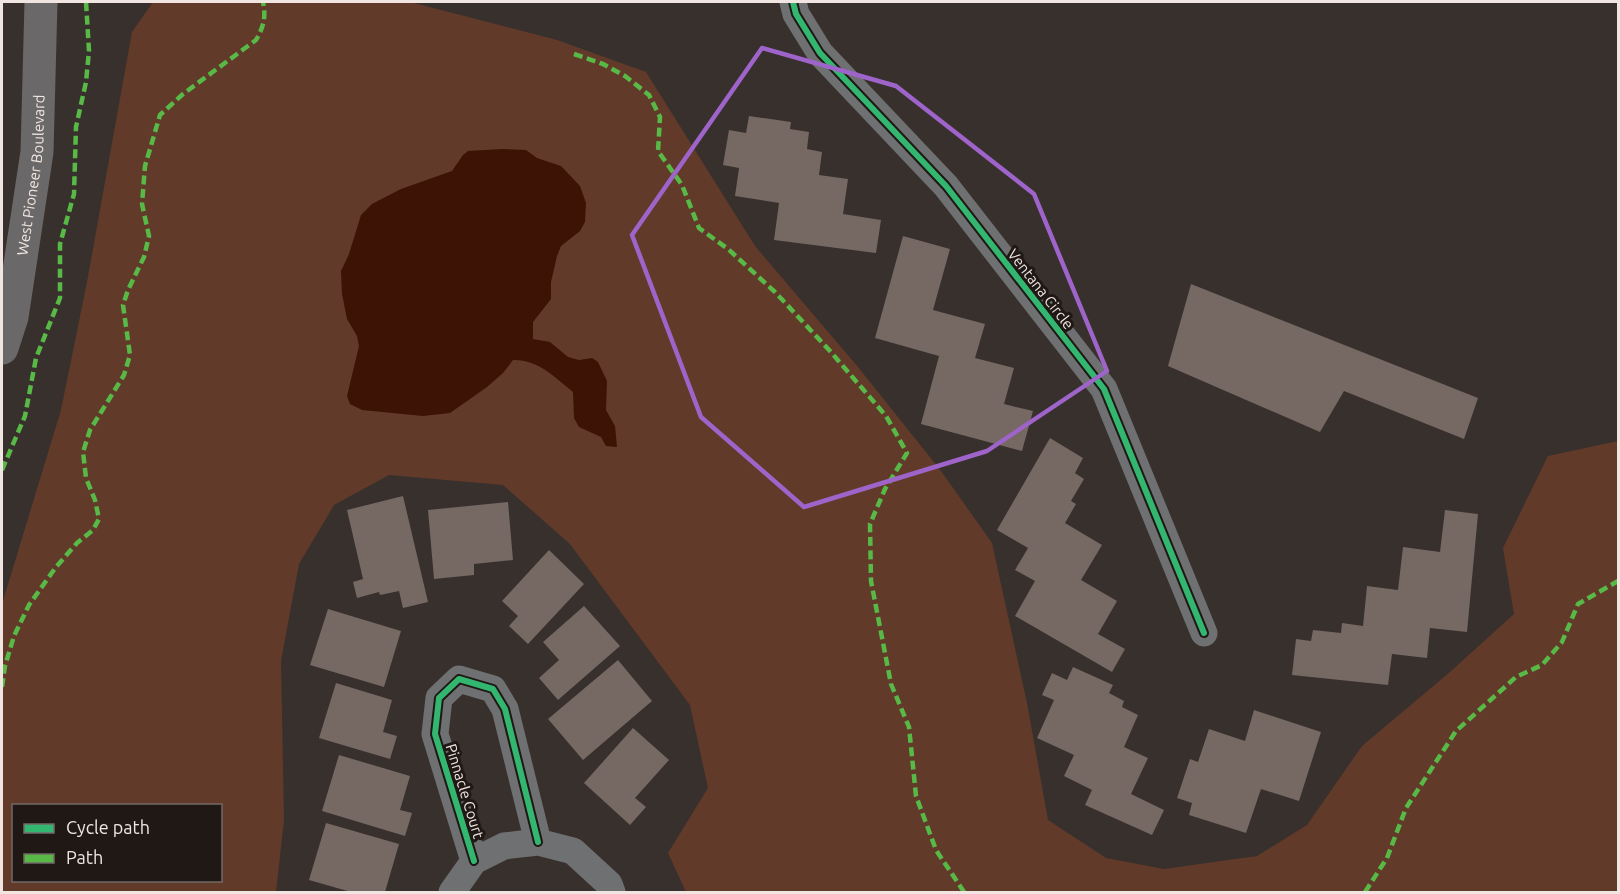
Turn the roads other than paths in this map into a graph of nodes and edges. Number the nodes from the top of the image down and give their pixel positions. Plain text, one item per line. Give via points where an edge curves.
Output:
1 (41, 2) edge
2 (793, 2) edge
3 (2, 348) edge
4 (1204, 633) dead end
5 (538, 842) junction
6 (474, 861) junction
7 (452, 892) edge
8 (612, 892) edge

1 - 3 main road, West Pioneer Boulevard via 37,152 12,316
2 - 4 street, Ventana Circle via 820,53 946,186 1104,389
5 - 6 street, Pinnacle Court via 504,846
5 - 6 street, Pinnacle Court via 505,709 493,689 459,679 439,698 435,735
5 - 8 street, Pinnacle Court via 573,851 609,884
6 - 7 street, Pinnacle Court

